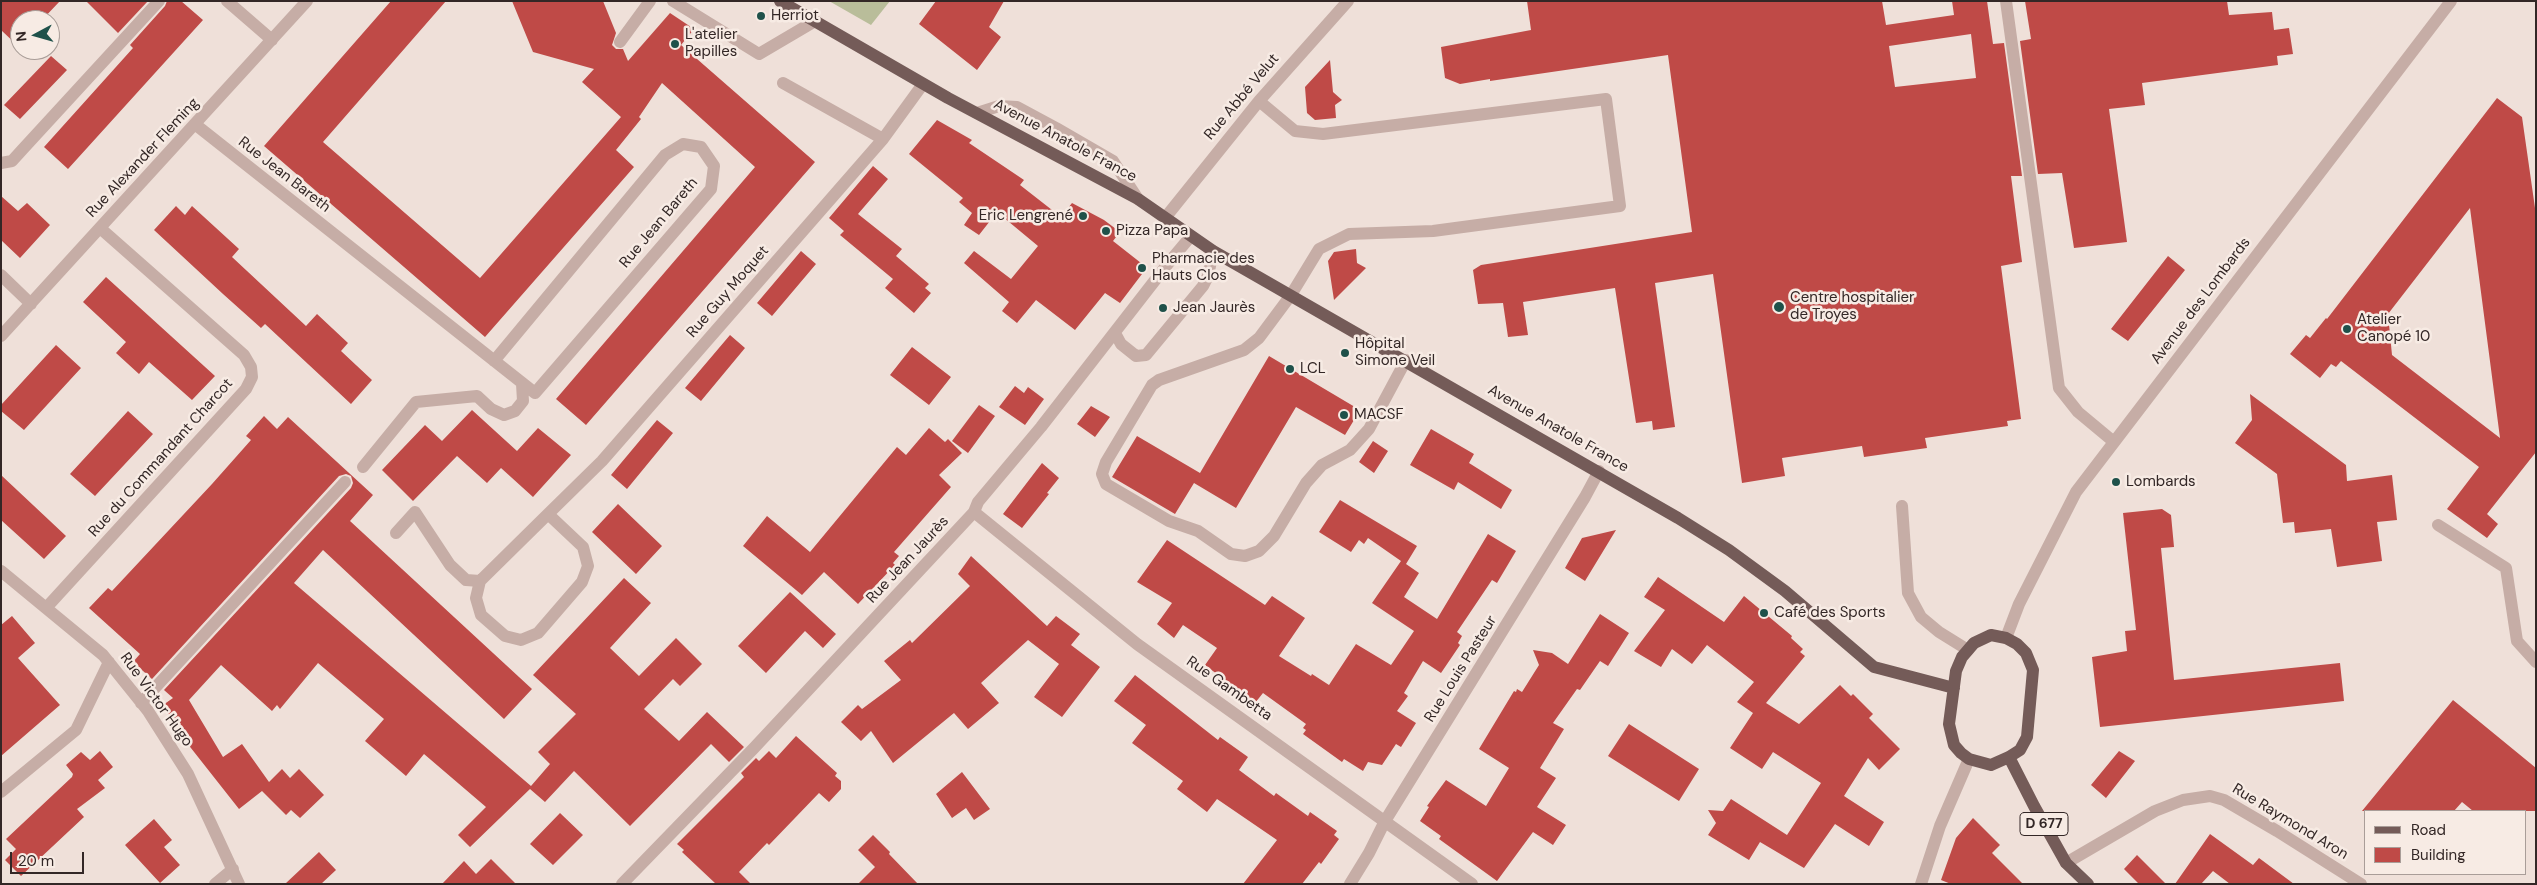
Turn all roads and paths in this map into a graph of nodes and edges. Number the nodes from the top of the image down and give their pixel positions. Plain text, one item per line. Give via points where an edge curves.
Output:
1 (159, 1) edge
2 (227, 1) edge
3 (307, 1) edge
4 (650, 1) edge
5 (673, 1) edge
6 (780, 1) edge
7 (1348, 1) edge
8 (2006, 1) edge
9 (2451, 1) edge
10 (815, 21) junction
11 (272, 40) junction
12 (620, 42) dead end
13 (783, 83) dead end
14 (923, 84) junction
15 (1259, 101) junction
16 (977, 113) junction
17 (196, 125) junction
18 (883, 139) junction
19 (1, 163) edge
20 (1138, 199) junction
21 (1165, 218) junction
22 (100, 228) junction
23 (1191, 236) junction
24 (1214, 251) junction
25 (1, 275) edge
26 (1291, 295) junction
27 (31, 304) junction
28 (1115, 333) junction
29 (1, 336) edge
30 (1406, 360) junction
31 (494, 361) junction
32 (522, 384) junction
33 (2114, 442) junction
34 (363, 467) dead end
35 (1598, 471) junction
36 (345, 482) dead end
37 (1902, 506) dead end
38 (974, 512) junction
39 (548, 514) junction
40 (2438, 526) dead end
41 (396, 533) dead end
42 (1, 571) edge
43 (480, 581) junction
44 (46, 608) junction
45 (2006, 638) junction
46 (1968, 650) junction
47 (109, 662) junction
48 (2536, 662) edge
49 (1954, 688) junction
50 (141, 703) junction
51 (2010, 757) junction
52 (1968, 759) junction
53 (1, 792) edge
54 (1385, 821) junction
55 (2066, 862) junction
56 (232, 869) junction
57 (215, 884) edge
58 (240, 884) edge
59 (622, 884) edge
60 (1350, 884) edge
61 (1472, 884) edge
62 (1920, 884) edge
63 (2088, 884) edge
64 (2361, 884) edge

1 - 19 street via 22,150 12,160
2 - 11 street
3 - 11 street, Rue Alexander Fleming
4 - 12 street
5 - 10 street via 759,54
6 - 10 main road, Avenue Anatole France
7 - 15 street, Rue Abbé Velut
8 - 33 street via 2059,388 2078,412
9 - 33 street, Avenue des Lombards
10 - 14 main road, Avenue Anatole France
11 - 17 street, Rue Alexander Fleming
13 - 18 street
14 - 16 main road, Avenue Anatole France
14 - 18 street, Rue Guy Moquet
15 - 21 street, Rue Abbé Velut
15 - 26 street via 1295,131 1324,134 1606,99 1620,206 1433,231 1349,234 1319,249
16 - 20 main road, Avenue Anatole France
16 - 20 street, Avenue Anatole France via 999,106 1017,107 1113,161
17 - 22 street, Rue Alexander Fleming
17 - 31 street, Rue Jean Bareth
18 - 39 street, Rue Guy Moquet via 602,461
20 - 21 main road, Avenue Anatole France
21 - 23 main road, Avenue Anatole France
22 - 27 street, Rue Alexander Fleming
22 - 44 street, Rue du Commandant Charcot via 244,355 252,377 240,396
23 - 24 main road, Avenue Anatole France
23 - 28 street, Rue Jean Jaurès
24 - 26 main road, Avenue Anatole France
24 - 28 street via 1203,286 1146,355 1136,356 1121,344
25 - 27 street
26 - 30 main road, Avenue Anatole France
26 - 30 street via 1259,338 1244,350 1152,385 1106,462 1102,474 1106,484 1169,521 1198,531 1231,554 1245,556 1259,551 1274,536 1311,477 1322,465 1350,450 1369,429
27 - 29 street, Rue Alexander Fleming
28 - 38 street, Rue Jean Jaurès via 978,502
30 - 35 main road, Avenue Anatole France
31 - 32 street, Rue Jean Bareth
31 - 32 street, Rue Jean Bareth via 665,155 683,144 701,147 714,166 711,189 535,393
32 - 34 street via 524,401 515,411 504,415 491,409 477,396 416,402
33 - 45 street, Avenue des Lombards via 2076,492 2019,604
35 - 49 main road, Avenue Anatole France via 1729,550 1785,590 1874,667
35 - 54 street, Rue Louis Pasteur
36 - 50 street
37 - 46 street via 1908,593 1921,617
38 - 54 street, Rue Gambetta via 1137,644
38 - 59 street, Rue Jean Jaurès
39 - 43 street, Rue Guy Moquet
39 - 43 street via 583,547 588,566 582,582 538,634 520,640 505,636 481,616 476,598
40 - 48 street via 2506,568 2516,641
41 - 43 street via 415,512 450,565 466,580
42 - 44 street, Rue Victor Hugo
44 - 47 street, Rue Victor Hugo
45 - 46 main road via 1990,636 1974,643
45 - 51 main road via 2026,654 2033,670 2027,738 2020,750
46 - 49 main road via 1956,671
47 - 50 street, Rue Victor Hugo
47 - 53 street via 76,730
49 - 52 main road via 1949,724 1951,735 1954,745
50 - 56 street, Rue Victor Hugo via 188,774
51 - 52 main road via 1991,765
51 - 55 main road, D 677
52 - 62 street
54 - 60 street, Rue Louis Pasteur
54 - 61 street, Rue Gambetta
55 - 63 main road, D 677
55 - 64 street, Rue Raymond Aron via 2155,811 2183,800 2210,796 2224,800 2270,826
56 - 57 street
56 - 58 street, Rue Victor Hugo

